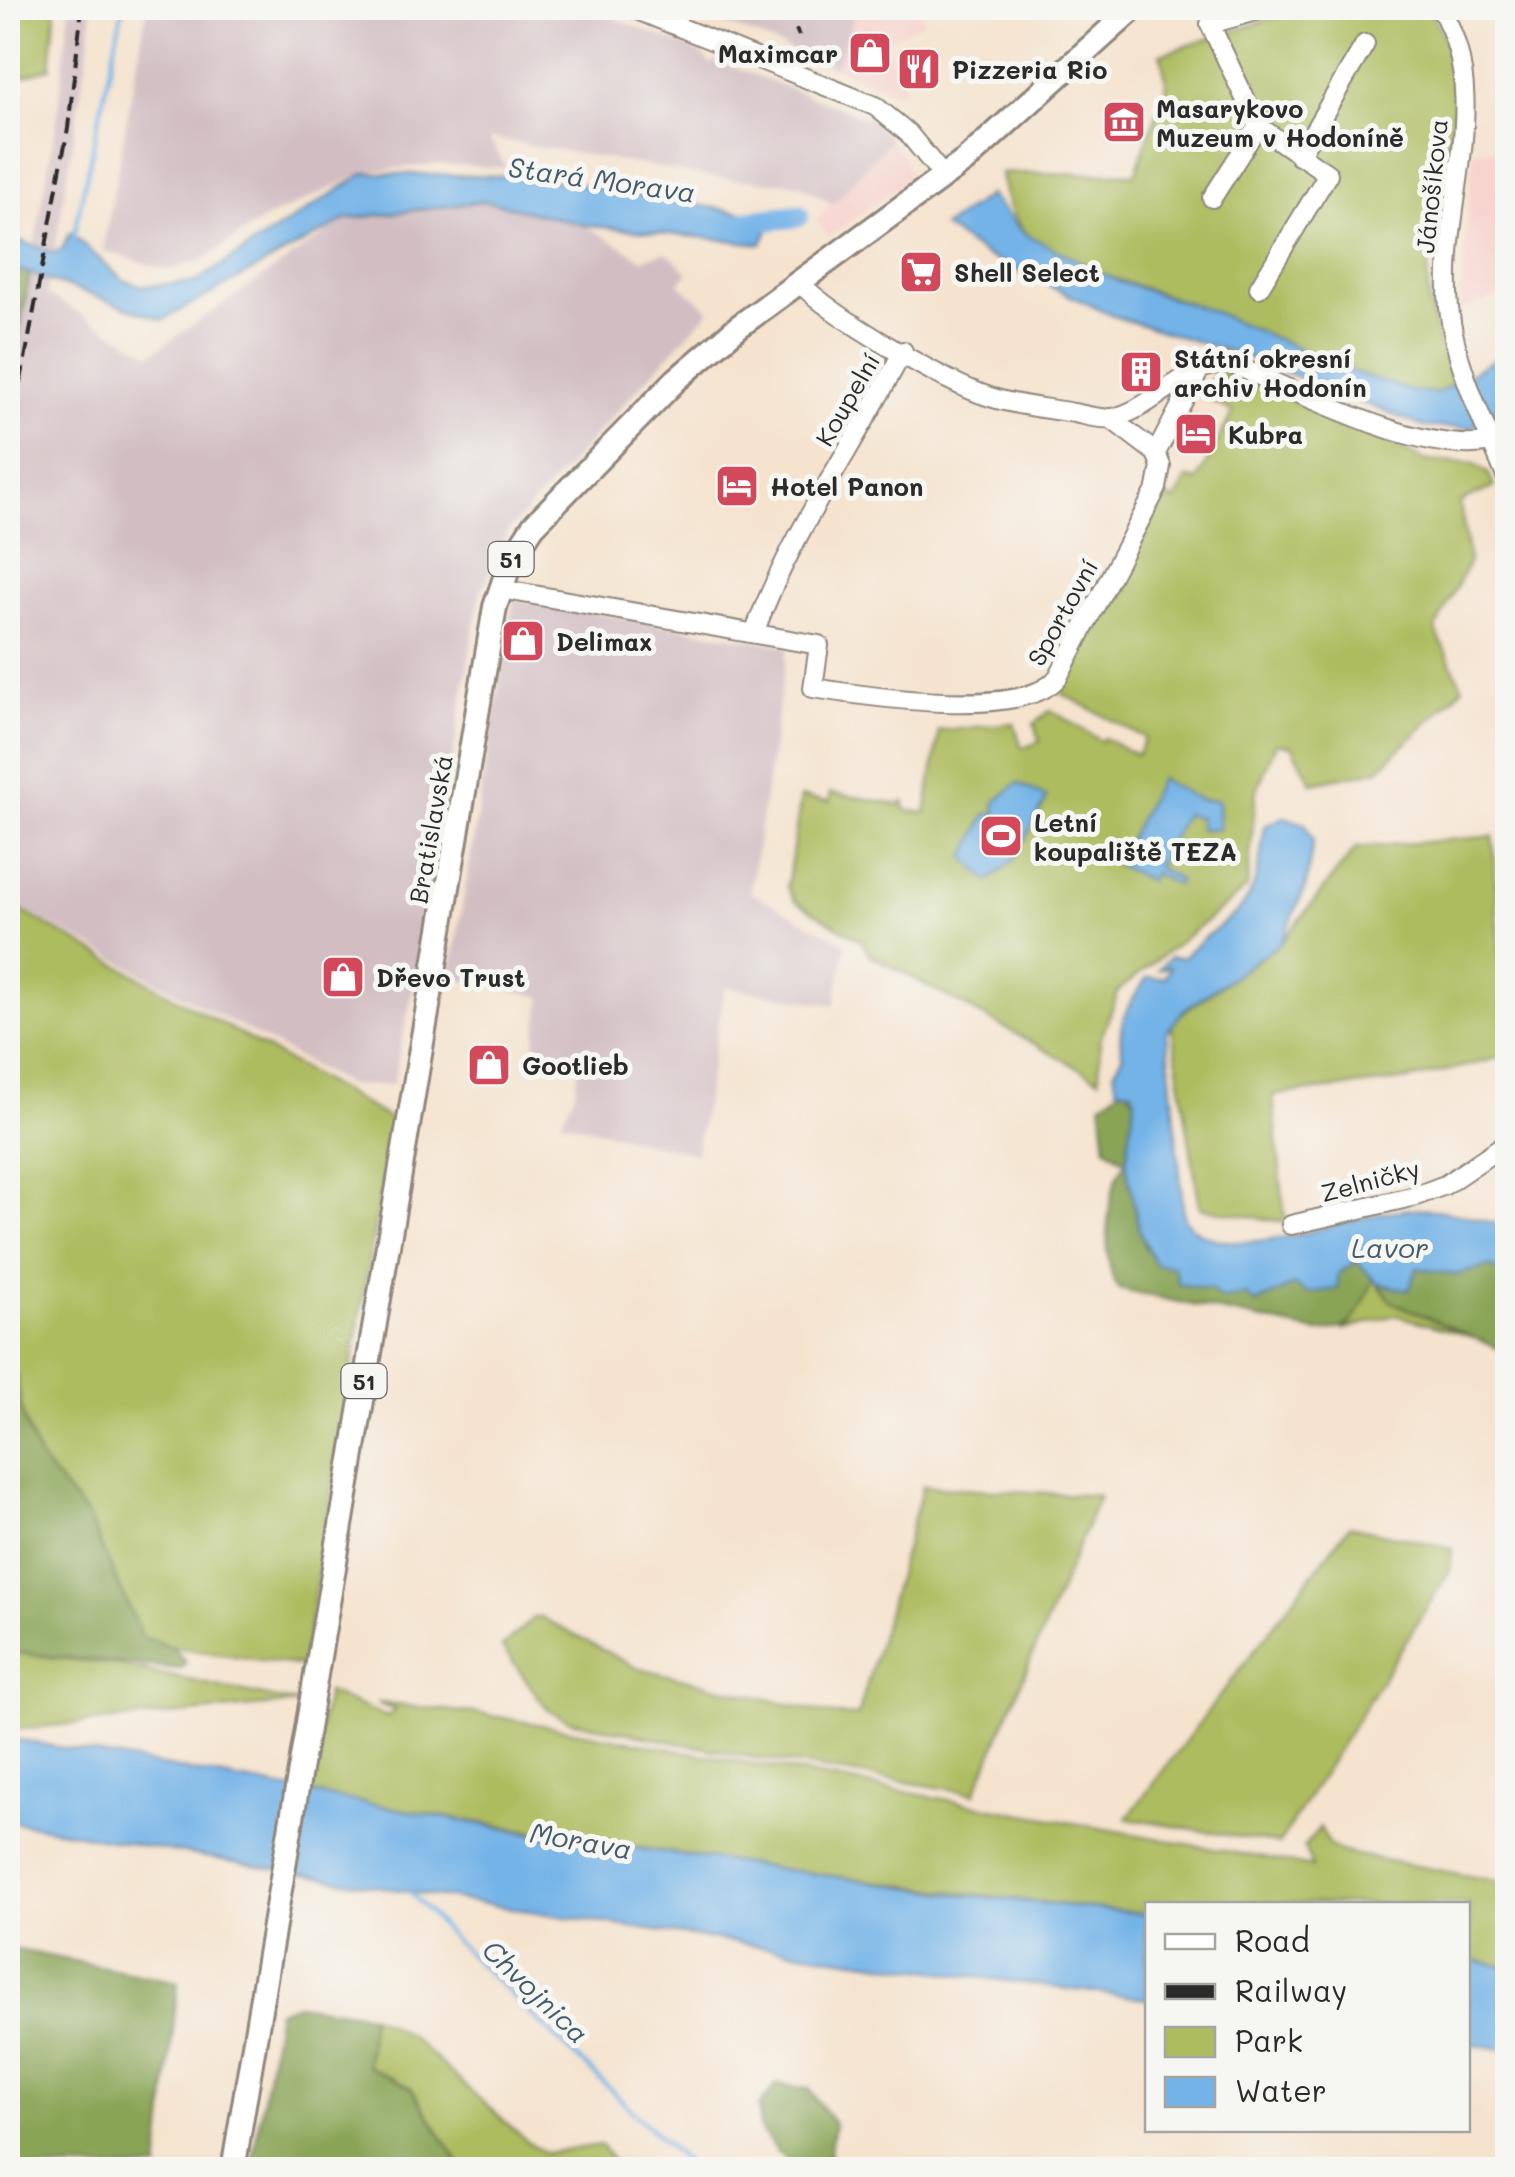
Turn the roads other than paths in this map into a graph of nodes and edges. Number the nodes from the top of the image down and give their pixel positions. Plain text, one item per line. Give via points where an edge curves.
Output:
1 (632, 8) edge
2 (1134, 8) edge
3 (1267, 8) edge
4 (1440, 8) edge
5 (1365, 44) dead end
6 (1258, 126) junction
7 (1299, 156) junction
8 (944, 177) junction
9 (1212, 198) dead end
10 (799, 282) junction
11 (1259, 288) dead end
12 (903, 351) junction
13 (1200, 368) junction
14 (1110, 418) junction
15 (1492, 442) junction
16 (1156, 453) junction
17 (1508, 481) edge
18 (500, 590) junction
19 (754, 633) junction
20 (1508, 1142) edge
21 (1291, 1225) dead end
22 (233, 2170) edge

1 - 8 street via 875,106
2 - 8 main road, 51
3 - 6 street via 1210,24
4 - 15 street, Jánošíkova via 1458,46 1465,83 1447,277 1453,329
5 - 7 street
6 - 7 street
6 - 9 street
7 - 11 street via 1328,174
8 - 10 main road, Bratislavská / 51
10 - 12 street, Koupelní
10 - 18 main road, Bratislavská / 51 via 676,380 534,526
12 - 14 street, Koupelní via 990,397
12 - 19 street, Koupelní via 862,431 798,528
13 - 14 street
13 - 15 street via 1229,362 1417,438 1461,446
13 - 16 street
14 - 16 street
15 - 17 street, Jánošíkova
16 - 19 street, Sportovní via 1157,488 1058,676 1043,692 930,705 813,688 819,645
18 - 19 street
18 - 22 main road, Bratislavská / 51
20 - 21 street, Zelničky via 1445,1185

